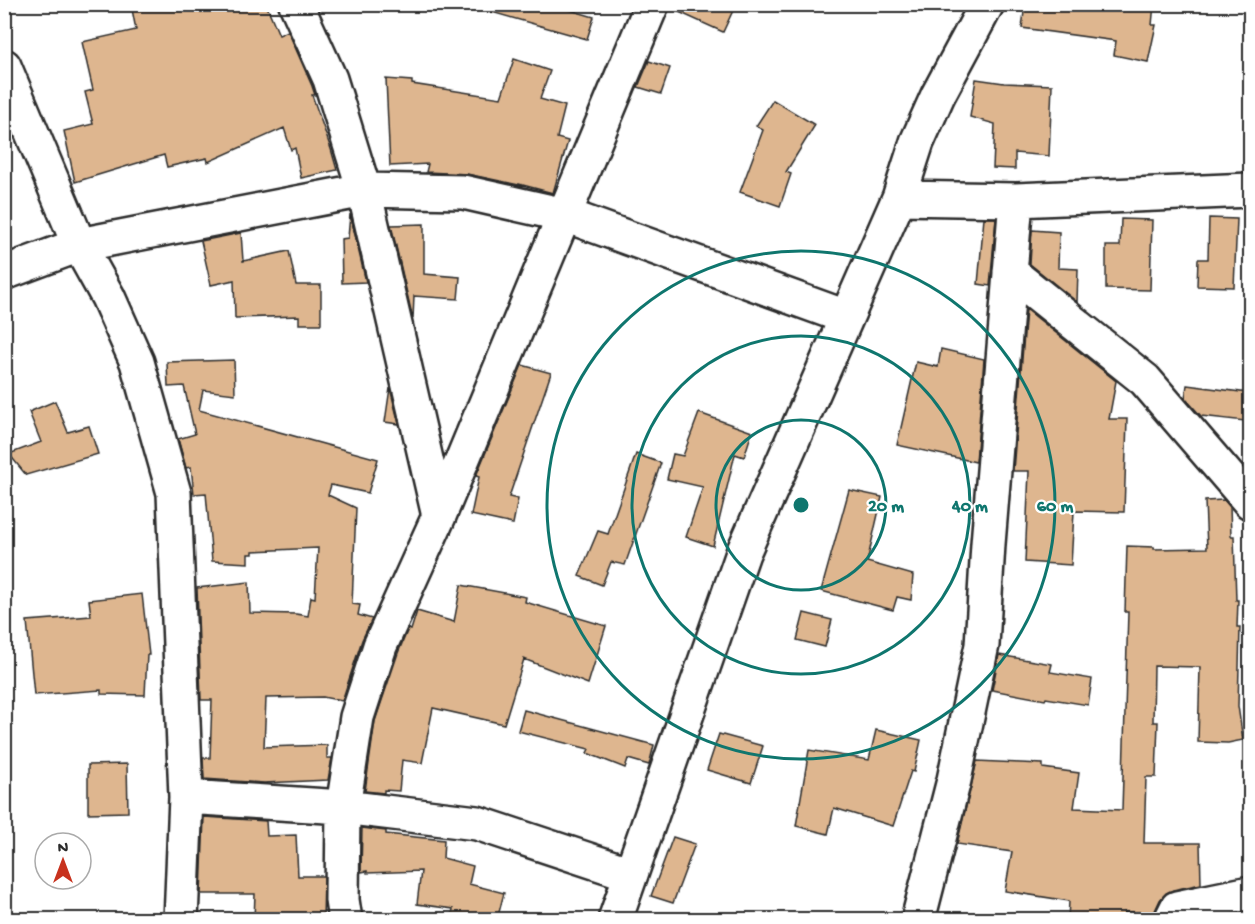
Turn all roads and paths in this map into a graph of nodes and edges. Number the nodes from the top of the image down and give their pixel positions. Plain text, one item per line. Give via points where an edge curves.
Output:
1 (296, 4) edge
2 (652, 4) edge
3 (987, 4) edge
4 (4, 66) edge
5 (364, 190) junction
6 (1251, 190) edge
7 (899, 198) junction
8 (1016, 200) junction
9 (565, 215) junction
10 (79, 245) junction
11 (1010, 272) junction
12 (4, 273) edge
13 (846, 317) junction
14 (1251, 502) edge
15 (439, 516) junction
16 (186, 797) junction
17 (343, 807) junction
18 (631, 873) junction
19 (1251, 893) edge
20 (181, 920) edge
21 (345, 920) edge
22 (615, 920) edge
23 (918, 920) edge
24 (1171, 920) edge

1 - 5 street via 330,79
2 - 9 street
3 - 7 street via 938,95
4 - 10 street
5 - 9 street via 463,192
5 - 10 street
5 - 15 street
6 - 8 street
7 - 8 street
7 - 13 street
8 - 11 street
9 - 13 street
9 - 15 street
10 - 12 street
10 - 16 street via 137,362 174,493
11 - 14 street via 1145,380
11 - 23 street via 982,645 954,780
13 - 18 street via 743,553
15 - 17 street via 377,656 357,717
16 - 17 street
16 - 20 street
17 - 18 street via 477,823
17 - 21 street
18 - 22 street
19 - 24 street via 1177,908

